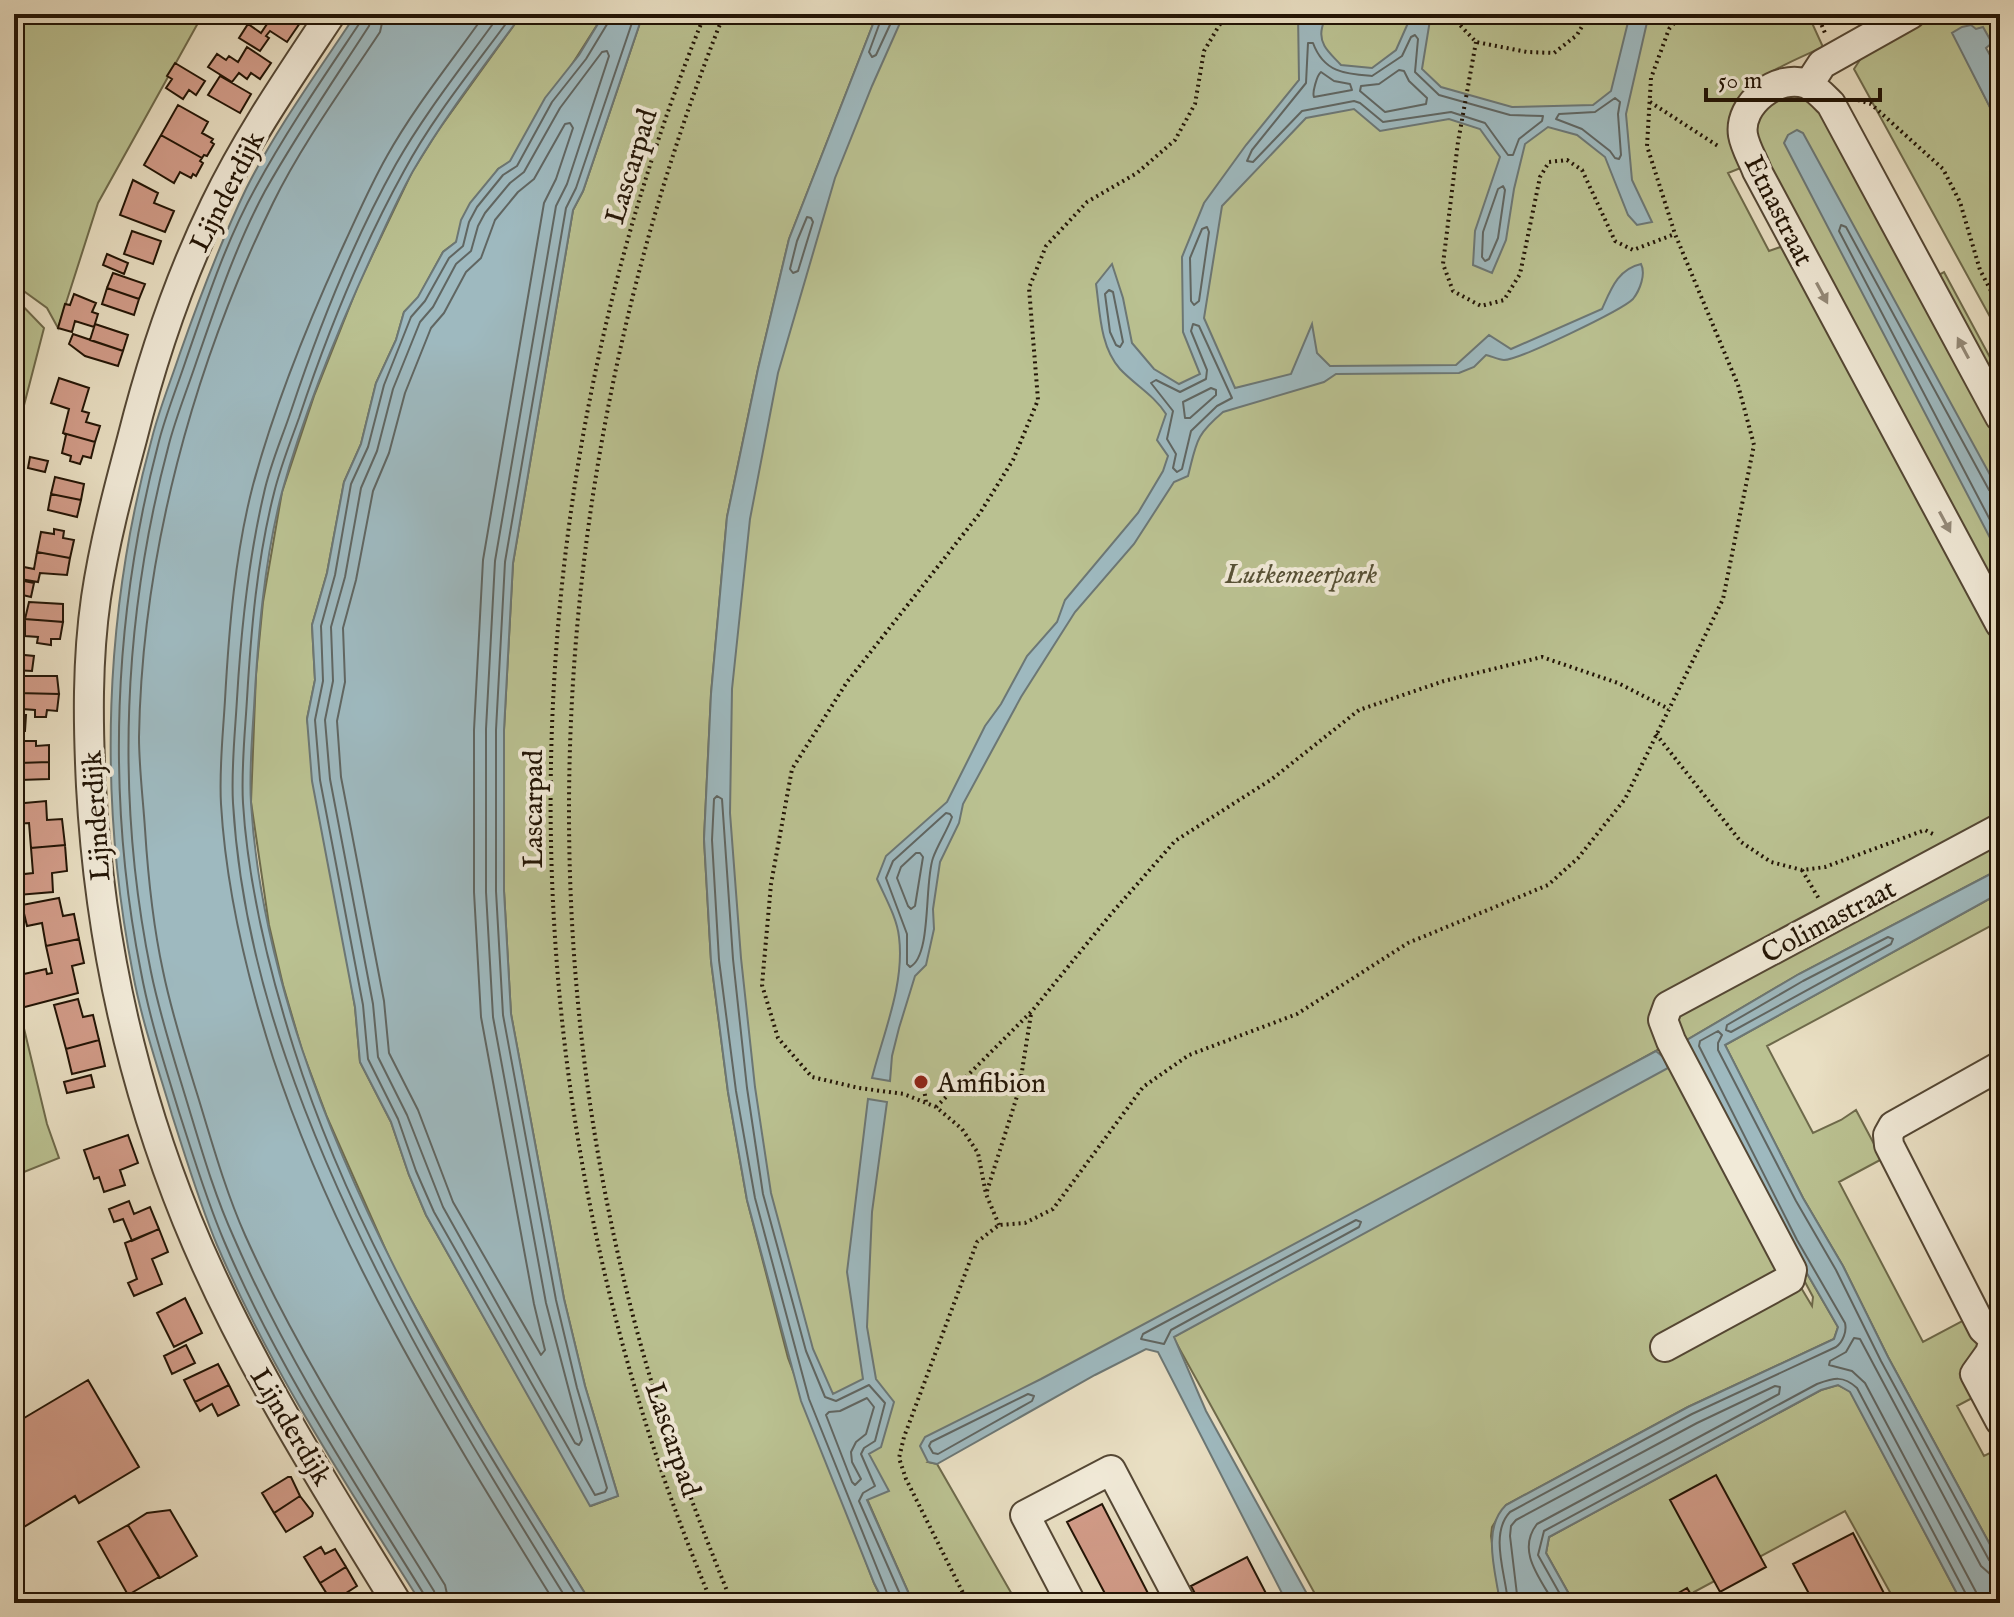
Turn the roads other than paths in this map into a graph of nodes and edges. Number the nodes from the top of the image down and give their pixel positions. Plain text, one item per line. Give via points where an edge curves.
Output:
1 (331, 14) edge
2 (1911, 14) edge
3 (1809, 84) junction
4 (2000, 417) edge
5 (2000, 624) edge
6 (2000, 828) edge
7 (2000, 1066) edge
8 (1997, 1340) edge
9 (1665, 1347) dead end
10 (2000, 1421) edge
11 (397, 1603) edge
12 (1071, 1603) edge
13 (1181, 1603) edge

1 - 11 street, Lijnderdijk via 215,204 149,377 114,503 96,598 89,741 94,831 113,976 166,1167 266,1385
2 - 3 street via 1822,64
4 -> 3 street via 1842,120
3 -> 5 street, Etnastraat via 1770,88 1751,104 1743,134 1757,171
6 - 9 street, Colimastraat via 1668,1006 1663,1020 1671,1041 1792,1270 1790,1279
7 - 8 street via 1893,1126 1888,1135 1983,1329
8 - 10 street via 1975,1374
12 - 13 street via 1025,1515 1111,1470

